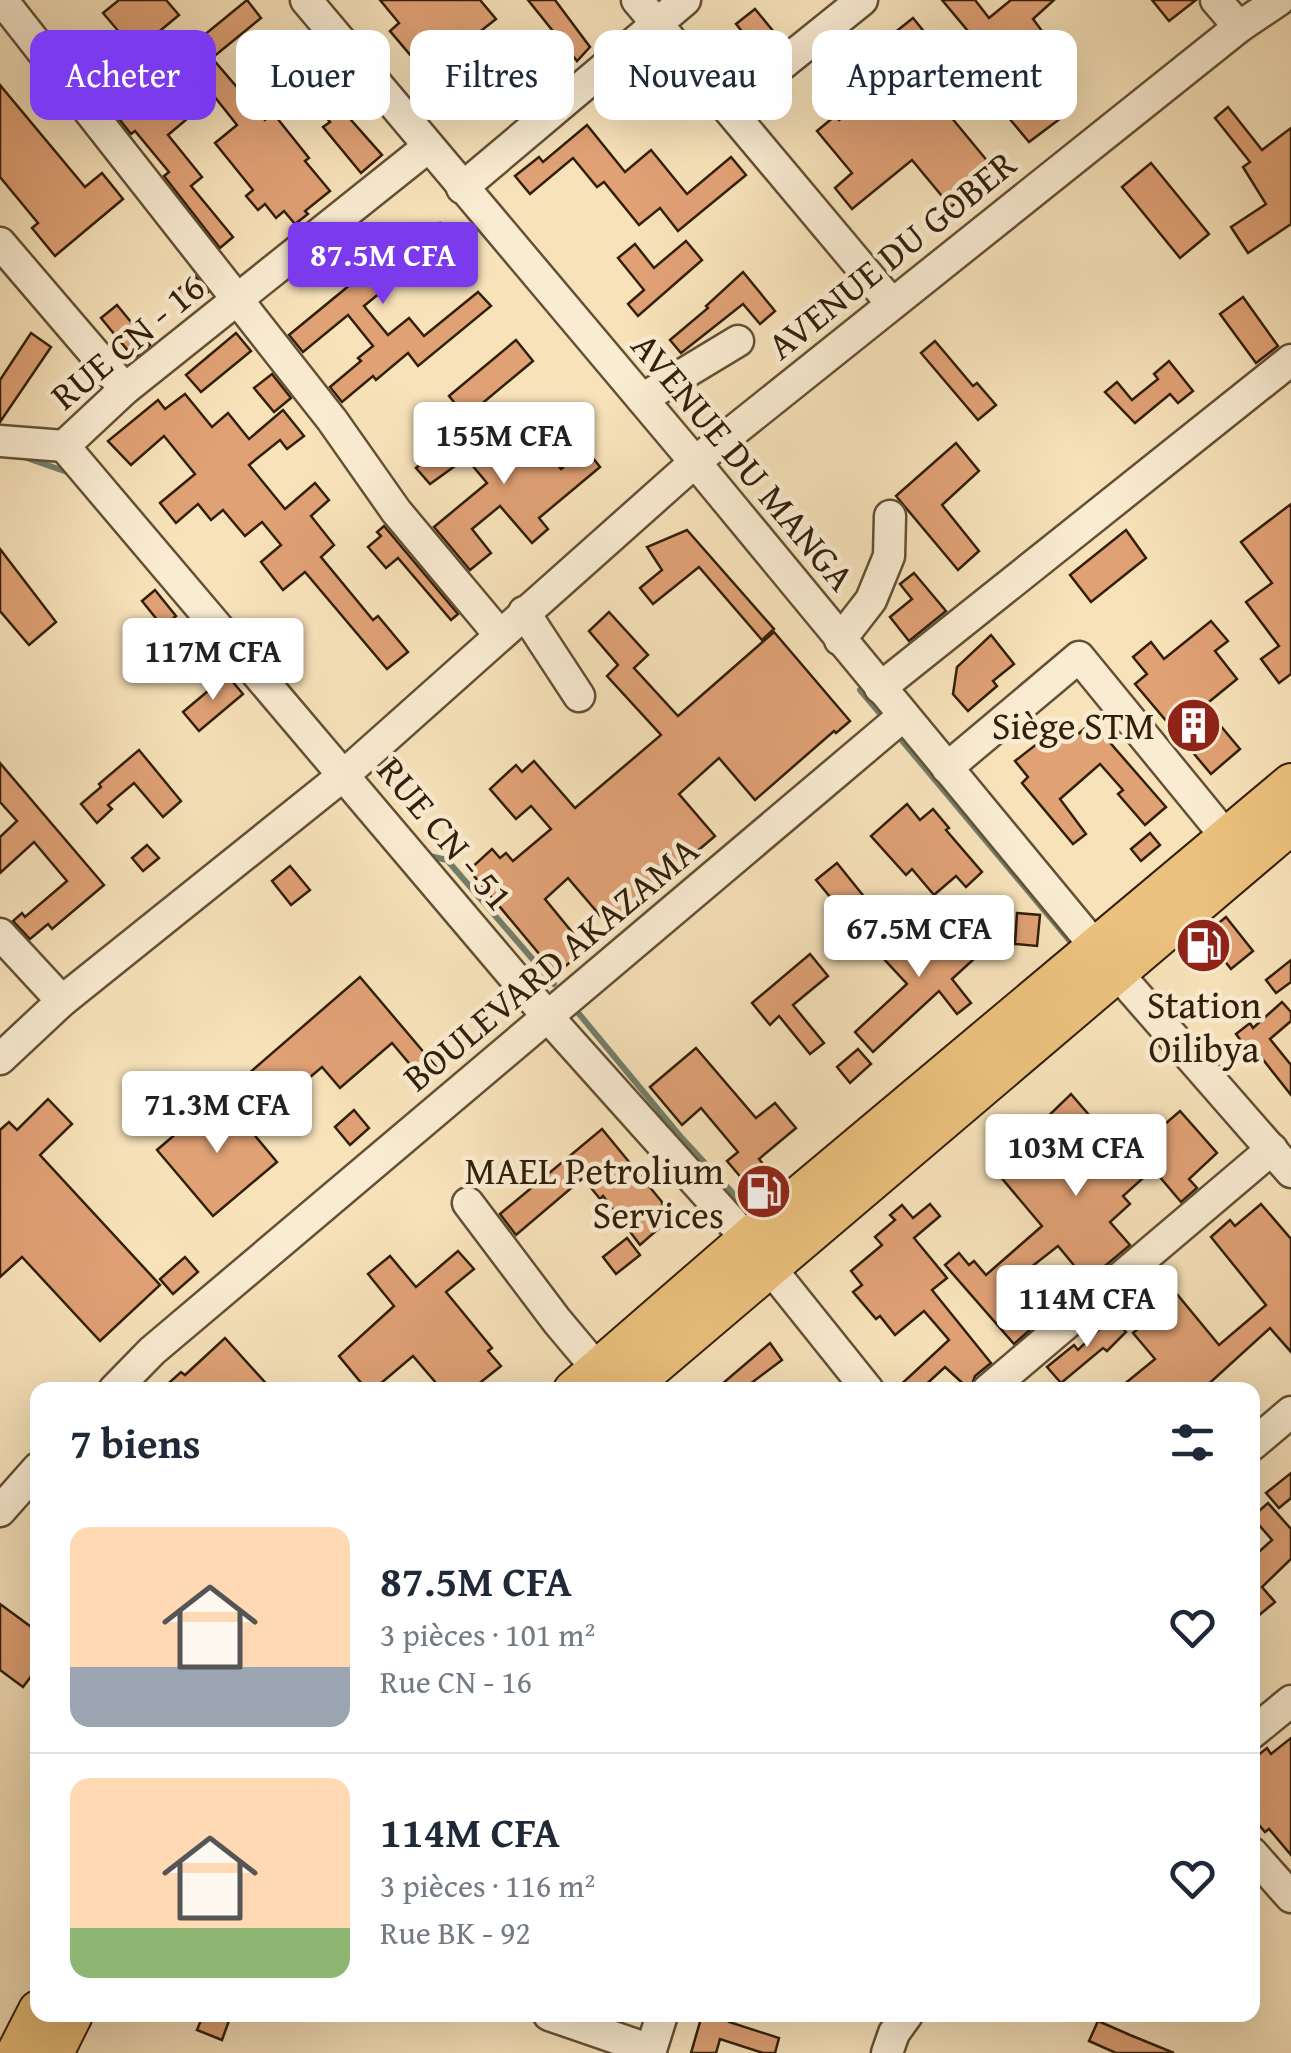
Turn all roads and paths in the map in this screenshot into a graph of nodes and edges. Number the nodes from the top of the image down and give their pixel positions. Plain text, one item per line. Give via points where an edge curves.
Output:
1 (2, 0) edge
2 (306, 0) edge
3 (637, 0) edge
4 (685, 0) edge
5 (862, 0) edge
6 (1216, 0) edge
7 (1278, 0) edge
8 (658, 24) junction
9 (1239, 27) junction
10 (663, 30) edge
11 (792, 56) edge
12 (738, 120) edge
13 (428, 147) junction
14 (462, 188) junction
15 (0, 243) edge
16 (238, 300) junction
17 (892, 304) junction
18 (738, 341) dead end
19 (1291, 360) edge
20 (125, 389) junction
21 (642, 399) junction
22 (0, 441) edge
23 (64, 446) junction
24 (696, 462) junction
25 (890, 516) dead end
26 (524, 612) junction
27 (499, 634) junction
28 (840, 640) junction
29 (880, 688) junction
30 (579, 696) dead end
31 (903, 716) junction
32 (947, 768) junction
33 (345, 774) junction
34 (1291, 784) edge
35 (1291, 825) edge
36 (1228, 839) junction
37 (0, 934) edge
38 (1108, 961) junction
39 (62, 1001) junction
40 (548, 1017) junction
41 (0, 1058) edge
42 (1281, 1160) edge
43 (468, 1203) dead end
44 (758, 1253) junction
45 (122, 1382) edge
46 (601, 1382) edge
47 (607, 1382) edge
48 (862, 1382) edge
49 (998, 1382) edge
50 (1291, 1412) edge
51 (1260, 1439) edge
52 (30, 1477) edge
53 (0, 1511) edge
54 (1291, 1701) edge
55 (1260, 1726) edge
56 (1260, 1862) edge
57 (1291, 1897) edge
58 (32, 2022) edge
59 (69, 2022) edge
60 (568, 2022) edge
61 (660, 2022) edge
62 (902, 2022) edge
63 (651, 2052) edge
64 (16, 2053) edge
65 (54, 2053) edge
66 (887, 2053) edge

1 - 16 street
2 - 13 street, AVENUE DU MANGA
3 - 8 street
4 - 8 street
5 - 11 street
6 - 9 street
7 - 9 street, AVENUE DU GOBER
8 - 10 street
8 - 14 street
9 - 17 street, AVENUE DU GOBER
12 - 17 street
13 - 14 street, AVENUE DU MANGA
13 - 16 street, RUE CN - 16
14 - 21 street, AVENUE DU MANGA
15 - 20 street
16 - 20 street, RUE CN - 16
16 - 27 street via 396,511
17 - 24 street, AVENUE DU GOBER
18 - 21 street
19 - 29 street
20 - 23 street, RUE CN - 16
21 - 24 street, AVENUE DU MANGA
22 - 23 street
23 - 33 street, RUE CN - 51
24 - 26 street, AVENUE DU GOBER
24 - 28 street, AVENUE DU MANGA
25 - 28 street via 889,556 871,600
26 - 27 street, AVENUE DU GOBER
26 - 30 street
27 - 33 street, AVENUE DU GOBER
28 - 29 street, AVENUE DU MANGA
29 - 31 street, AVENUE DU MANGA
31 - 32 street, AVENUE DU MANGA
31 - 40 street, BOULEVARD AKAZAMA
32 - 36 street via 1078,657
32 - 38 street, AVENUE DU MANGA
33 - 39 street, AVENUE DU GOBER
33 - 40 street, RUE CN - 51
34 - 36 main road
35 - 38 main road
36 - 38 main road
37 - 39 street
38 - 42 street, AVENUE DU MANGA
38 - 44 main road
39 - 41 street, AVENUE DU GOBER
40 - 44 street, RUE CN - 51
40 - 45 street, BOULEVARD AKAZAMA
42 - 49 street
43 - 46 street
44 - 47 main road
44 - 48 street, RUE CN - 51
50 - 51 street
52 - 53 street
54 - 55 street
56 - 57 street
58 - 64 main road
59 - 65 main road
60 - 63 street
61 - 63 street
62 - 66 street

